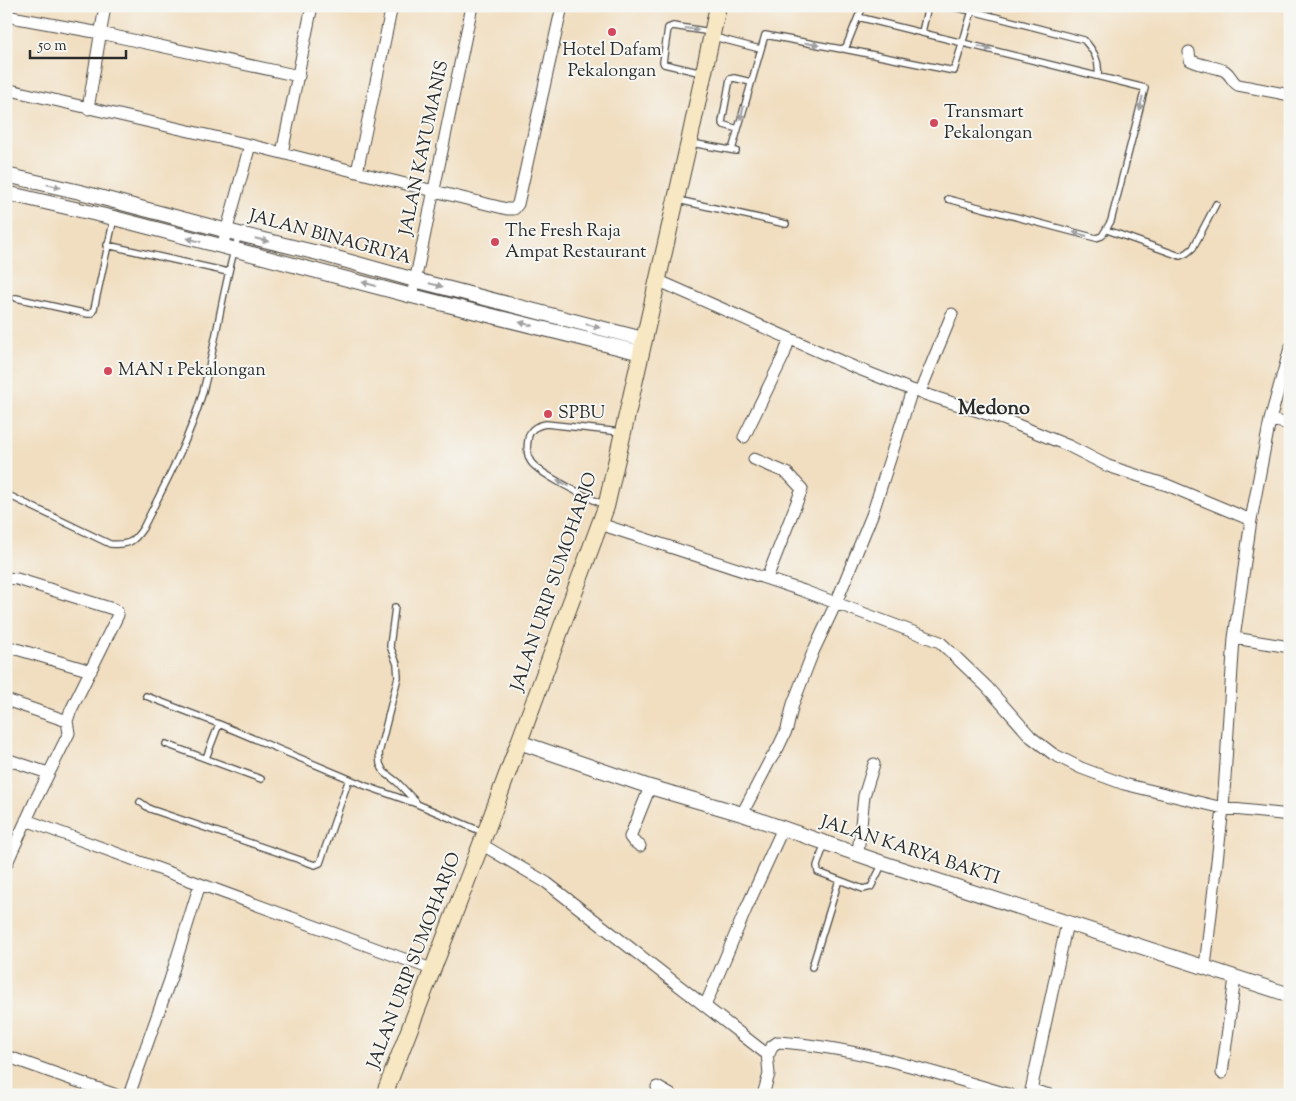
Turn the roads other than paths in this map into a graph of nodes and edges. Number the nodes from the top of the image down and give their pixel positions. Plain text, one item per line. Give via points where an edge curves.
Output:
1 (105, 6) edge
2 (312, 6) edge
3 (392, 6) edge
4 (472, 6) edge
5 (562, 6) edge
6 (718, 6) edge
7 (864, 6) edge
8 (928, 6) edge
9 (948, 6) edge
10 (972, 11) junction
11 (6, 16) edge
12 (858, 17) junction
13 (922, 32) junction
14 (100, 33) junction
15 (712, 34) junction
16 (963, 43) junction
17 (760, 49) junction
18 (844, 49) junction
19 (1189, 52) dead end
20 (704, 73) junction
21 (299, 76) junction
22 (1098, 76) junction
23 (751, 82) junction
24 (6, 89) edge
25 (1290, 95) edge
26 (88, 109) junction
27 (738, 129) junction
28 (689, 142) junction
29 (250, 145) junction
30 (282, 153) junction
31 (357, 172) junction
32 (6, 175) edge
33 (434, 191) junction
34 (6, 193) edge
35 (948, 199) dead end
36 (676, 200) junction
37 (1216, 204) dead end
38 (112, 223) junction
39 (786, 224) dead end
40 (1106, 230) junction
41 (233, 233) junction
42 (107, 245) junction
43 (230, 253) junction
44 (322, 254) junction
45 (316, 270) junction
46 (228, 272) junction
47 (415, 280) junction
48 (657, 280) junction
49 (412, 296) junction
50 (481, 296) junction
51 (16, 298) dead end
52 (477, 312) junction
53 (952, 314) dead end
54 (789, 340) junction
55 (642, 346) junction
56 (1290, 348) edge
57 (916, 391) junction
58 (1270, 420) junction
59 (1290, 424) edge
60 (623, 432) junction
61 (744, 437) dead end
62 (754, 459) dead end
63 (6, 494) edge
64 (606, 506) junction
65 (1251, 520) junction
66 (600, 524) junction
67 (6, 578) edge
68 (767, 578) junction
69 (836, 603) junction
70 (395, 607) dead end
71 (1234, 638) junction
72 (6, 646) edge
73 (1290, 647) edge
74 (91, 671) junction
75 (146, 696) dead end
76 (6, 700) edge
77 (67, 721) junction
78 (219, 724) junction
79 (519, 742) junction
80 (166, 744) dead end
81 (6, 758) edge
82 (206, 758) junction
83 (874, 764) dead end
84 (48, 773) junction
85 (261, 779) dead end
86 (348, 779) junction
87 (650, 787) junction
88 (140, 802) dead end
89 (417, 804) junction
90 (1223, 808) junction
91 (742, 814) junction
92 (1290, 815) edge
93 (26, 820) junction
94 (782, 828) junction
95 (483, 839) junction
96 (824, 843) junction
97 (640, 846) dead end
98 (858, 853) junction
99 (883, 863) junction
100 (6, 865) edge
101 (839, 880) junction
102 (200, 884) junction
103 (1068, 923) junction
104 (812, 967) dead end
105 (1205, 967) junction
106 (434, 970) junction
107 (1235, 978) junction
108 (1290, 996) edge
109 (705, 1006) junction
110 (767, 1053) junction
111 (6, 1056) edge
112 (1222, 1073) dead end
113 (657, 1088) dead end
114 (1031, 1092) edge
115 (116, 1095) edge
116 (129, 1095) edge
117 (384, 1095) edge
118 (671, 1095) edge
119 (763, 1095) edge
120 (1011, 1095) edge
121 (1050, 1095) edge

1 - 14 street
2 - 21 street
3 - 31 street
4 - 33 street, JALAN KAYUMANIS
5 - 33 street via 518,204 507,208
6 - 15 main road, JALAN URIP SUMOHARJO
7 - 12 lane
8 - 13 lane
9 - 10 lane
10 - 16 lane
10 - 22 lane via 1084,40 1100,64
11 - 14 street
12 - 13 lane
12 - 18 lane
13 - 16 lane
14 - 21 street
14 - 26 street
15 - 17 lane
15 - 20 main road, JALAN URIP SUMOHARJO
20 -> 15 lane via 664,64 668,28 673,26
16 - 18 lane via 953,71
16 -> 22 lane
17 -> 18 lane via 765,34
17 - 23 lane
19 - 25 street via 1190,60 1222,70 1238,85
20 - 28 main road, JALAN URIP SUMOHARJO
21 - 30 street
22 -> 40 lane via 1145,88
23 -> 27 lane
23 - 27 lane via 730,79 722,122 724,126
24 - 26 street
26 - 29 street
27 - 28 lane via 734,151
28 - 36 main road, JALAN URIP SUMOHARJO
29 - 30 street
29 - 41 street
30 - 31 street
31 - 33 street
32 -> 41 street, JALAN BINAGRIYA
33 - 47 street, JALAN KAYUMANIS
34 - 38 street, JALAN BINAGRIYA
40 -> 35 lane via 1096,238
36 - 39 lane
36 - 48 main road, JALAN URIP SUMOHARJO
37 - 40 lane via 1193,248 1180,256
38 - 42 lane
43 -> 38 street, JALAN BINAGRIYA
41 - 43 street
41 -> 44 street, JALAN BINAGRIYA
42 - 46 lane
42 - 51 lane via 91,314
43 - 45 street, JALAN BINAGRIYA
43 - 46 lane
44 - 45 street
44 - 47 street, JALAN BINAGRIYA
49 -> 45 street, JALAN BINAGRIYA
46 - 63 lane via 202,394 186,443 135,540 110,544
47 - 49 street, JALAN KAYUMANIS
47 -> 50 street, JALAN BINAGRIYA
48 - 54 street
48 - 55 main road, JALAN URIP SUMOHARJO
49 - 52 street, JALAN BINAGRIYA
50 - 52 street
50 -> 55 street, JALAN BINAGRIYA
55 -> 52 street, JALAN BINAGRIYA
53 - 57 street
54 - 57 street
54 - 61 street
55 - 60 main road, JALAN URIP SUMOHARJO
56 - 58 street
57 - 65 street via 1003,419 1108,466 1166,485
57 - 69 street via 872,515
58 - 59 street
58 - 65 street
60 - 64 main road, JALAN URIP SUMOHARJO
64 -> 60 lane via 542,472 531,462 528,437 537,426 546,424
62 - 68 street via 787,473 802,491
64 - 66 main road, JALAN URIP SUMOHARJO
65 - 71 street
66 - 68 street
66 - 79 main road, JALAN URIP SUMOHARJO
67 - 74 street via 117,611
68 - 69 street
69 - 90 street via 940,642 987,687 1030,737 1052,754 1124,784
69 - 91 street via 793,704 787,729
70 - 89 lane via 390,646 398,677 379,758 384,772
71 - 73 street
71 - 90 street
72 - 74 street
74 - 77 street
75 - 78 lane
76 - 77 street
77 - 84 street via 69,733
78 - 82 lane
78 - 86 lane
79 - 87 street, JALAN KARYA BAKTI
79 - 95 main road, JALAN URIP SUMOHARJO
80 - 82 lane
81 - 84 street
82 - 85 lane
83 - 98 street via 864,796
84 - 93 street
86 - 88 lane via 320,863 315,865 150,809
86 - 89 lane
87 - 91 street, JALAN KARYA BAKTI
87 - 97 street via 630,837
89 - 95 lane
90 - 92 street
90 - 105 street
91 - 94 street, JALAN KARYA BAKTI
93 - 100 street
93 - 102 street
94 - 96 street, JALAN KARYA BAKTI
94 - 109 street
95 - 106 main road, JALAN URIP SUMOHARJO
95 - 109 street via 548,883
96 - 98 street, JALAN KARYA BAKTI
96 - 101 lane via 816,870
98 - 99 street, JALAN KARYA BAKTI
99 - 101 lane via 867,889
99 - 103 street, JALAN KARYA BAKTI
101 - 104 lane
102 - 106 street
102 - 116 street
103 - 105 street, JALAN KARYA BAKTI
103 - 114 street
105 - 107 street, JALAN KARYA BAKTI
106 - 117 main road, JALAN URIP SUMOHARJO
107 - 108 street, JALAN KARYA BAKTI
107 - 112 street
109 - 110 street
110 - 119 street via 769,1074
110 - 120 street via 778,1042 851,1052
111 - 115 street
113 - 118 street
114 - 121 street

